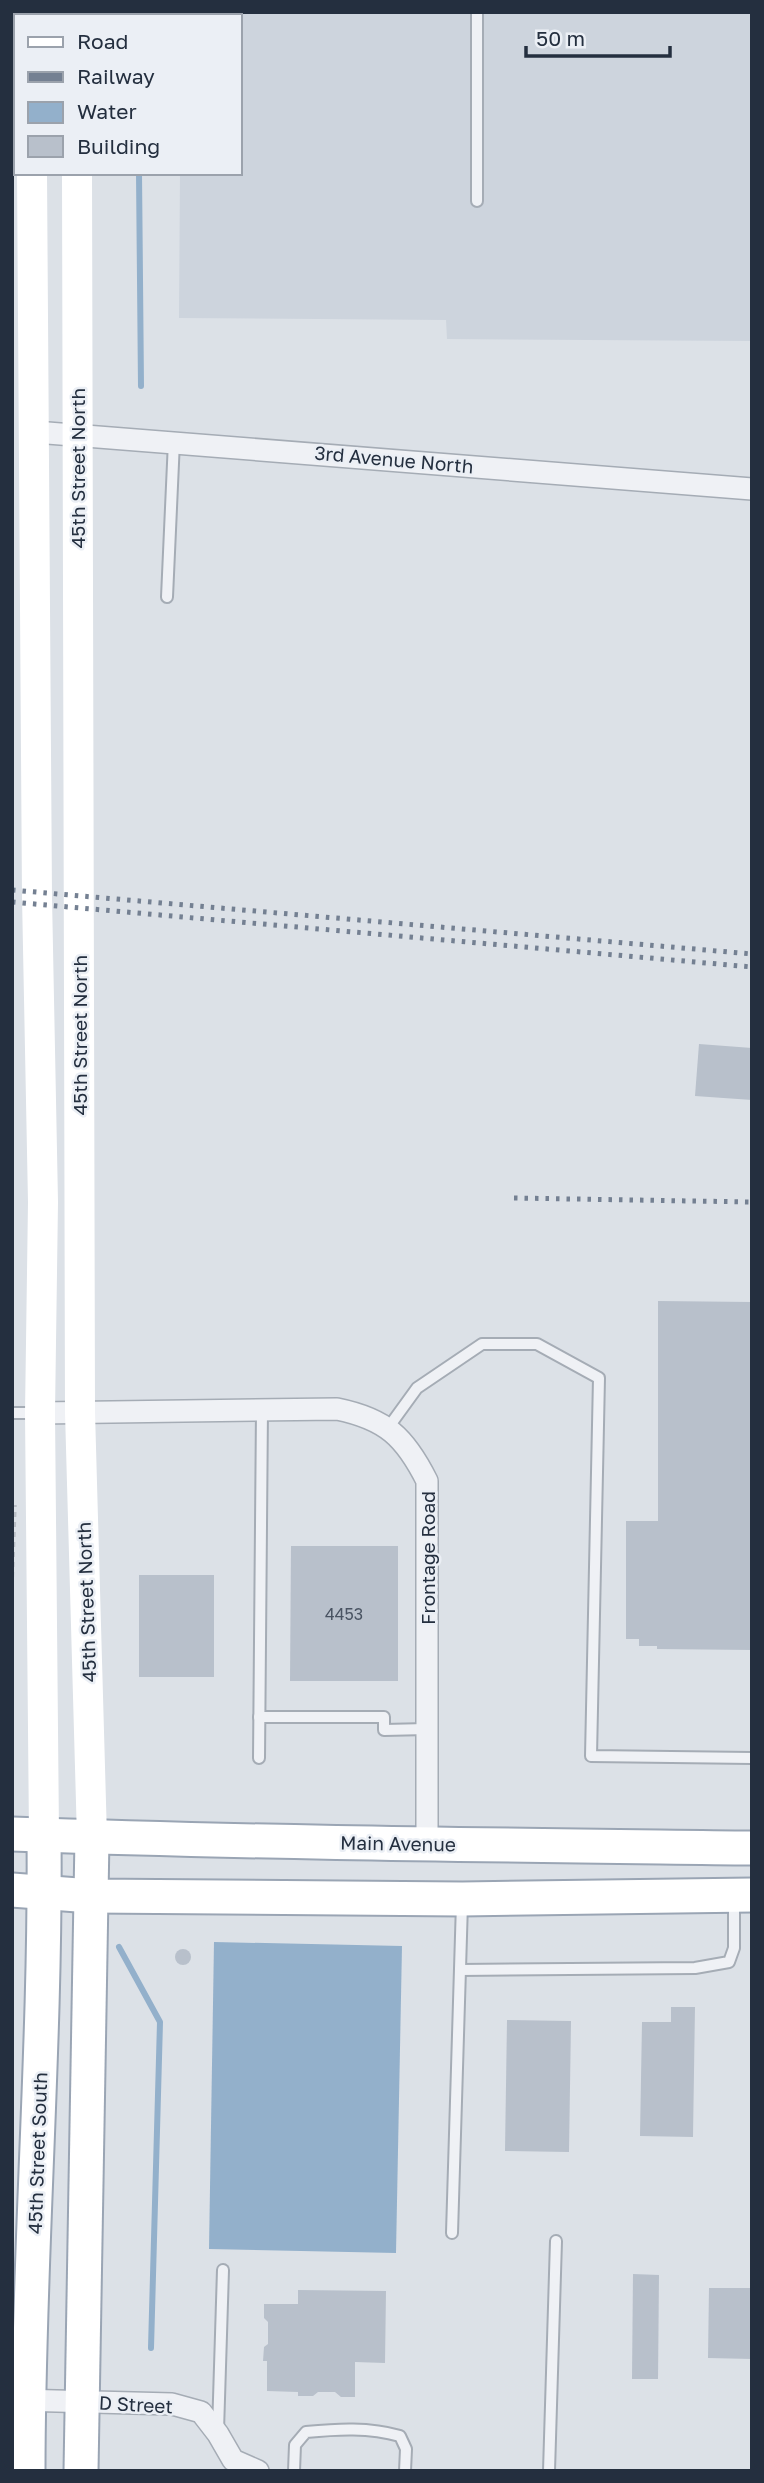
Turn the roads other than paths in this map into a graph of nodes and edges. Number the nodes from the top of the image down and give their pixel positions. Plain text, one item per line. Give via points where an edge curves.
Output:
1 (477, 12) edge
2 (32, 175) edge
3 (77, 175) edge
4 (477, 201) dead end
5 (35, 432) junction
6 (77, 435) junction
7 (174, 441) junction
8 (752, 489) edge
9 (167, 597) dead end
10 (262, 1409) junction
11 (80, 1412) junction
12 (26, 1413) edge
13 (388, 1428) junction
14 (259, 1717) junction
15 (427, 1729) junction
16 (260, 1758) dead end
17 (752, 1758) edge
18 (28, 1834) edge
19 (92, 1838) junction
20 (427, 1844) junction
21 (752, 1848) edge
22 (28, 1891) edge
23 (743, 1895) edge
24 (91, 1896) junction
25 (462, 1899) junction
26 (460, 1970) junction
27 (452, 2233) dead end
28 (556, 2241) dead end
29 (223, 2270) dead end
30 (20, 2400) edge
31 (82, 2401) junction
32 (218, 2434) junction
33 (233, 2465) edge
34 (28, 2471) edge
35 (81, 2471) edge
36 (258, 2471) edge
37 (294, 2471) edge
38 (405, 2471) edge
39 (549, 2471) edge

1 - 4 lane
2 - 5 main road, 45th Street North
3 - 6 main road, 45th Street North
5 - 6 street, 3rd Avenue North
5 - 12 main road, 45th Street North via 43,1202
6 - 7 street, 3rd Avenue North
6 - 11 main road, 45th Street North
7 - 8 street, 3rd Avenue North
7 - 9 lane
10 - 11 street, Frontage Road
10 - 13 street, Frontage Road via 337,1409
10 - 14 lane
11 - 12 street, Frontage Road
11 - 19 main road, 45th Street North
12 - 18 main road, 45th Street North
13 - 15 street, Frontage Road via 414,1455 427,1481
13 - 17 lane via 417,1388 482,1344 537,1344 598,1377 591,1756
14 - 15 lane via 384,1717 384,1730
14 - 16 lane
15 - 20 street, Frontage Road
18 - 19 main road, Main Avenue
18 - 22 main road, 45th Street South
19 - 20 main road, Main Avenue
19 - 24 main road, 45th Street North
20 - 21 main road, Main Avenue
22 - 24 main road
22 - 30 main road, 45th Street South via 39,2113
23 - 25 main road
23 - 26 lane via 729,1962 695,1968
24 - 25 main road
24 - 31 main road
25 - 26 lane
26 - 27 lane
28 - 39 lane
29 - 32 lane
30 - 31 street, D Street
30 - 34 main road, 45th Street South
31 - 32 street, D Street via 172,2403 201,2412
31 - 35 main road
32 - 33 street, D Street
33 - 36 street, D Street
37 - 38 lane via 295,2445 306,2432 338,2429 400,2436 406,2449

